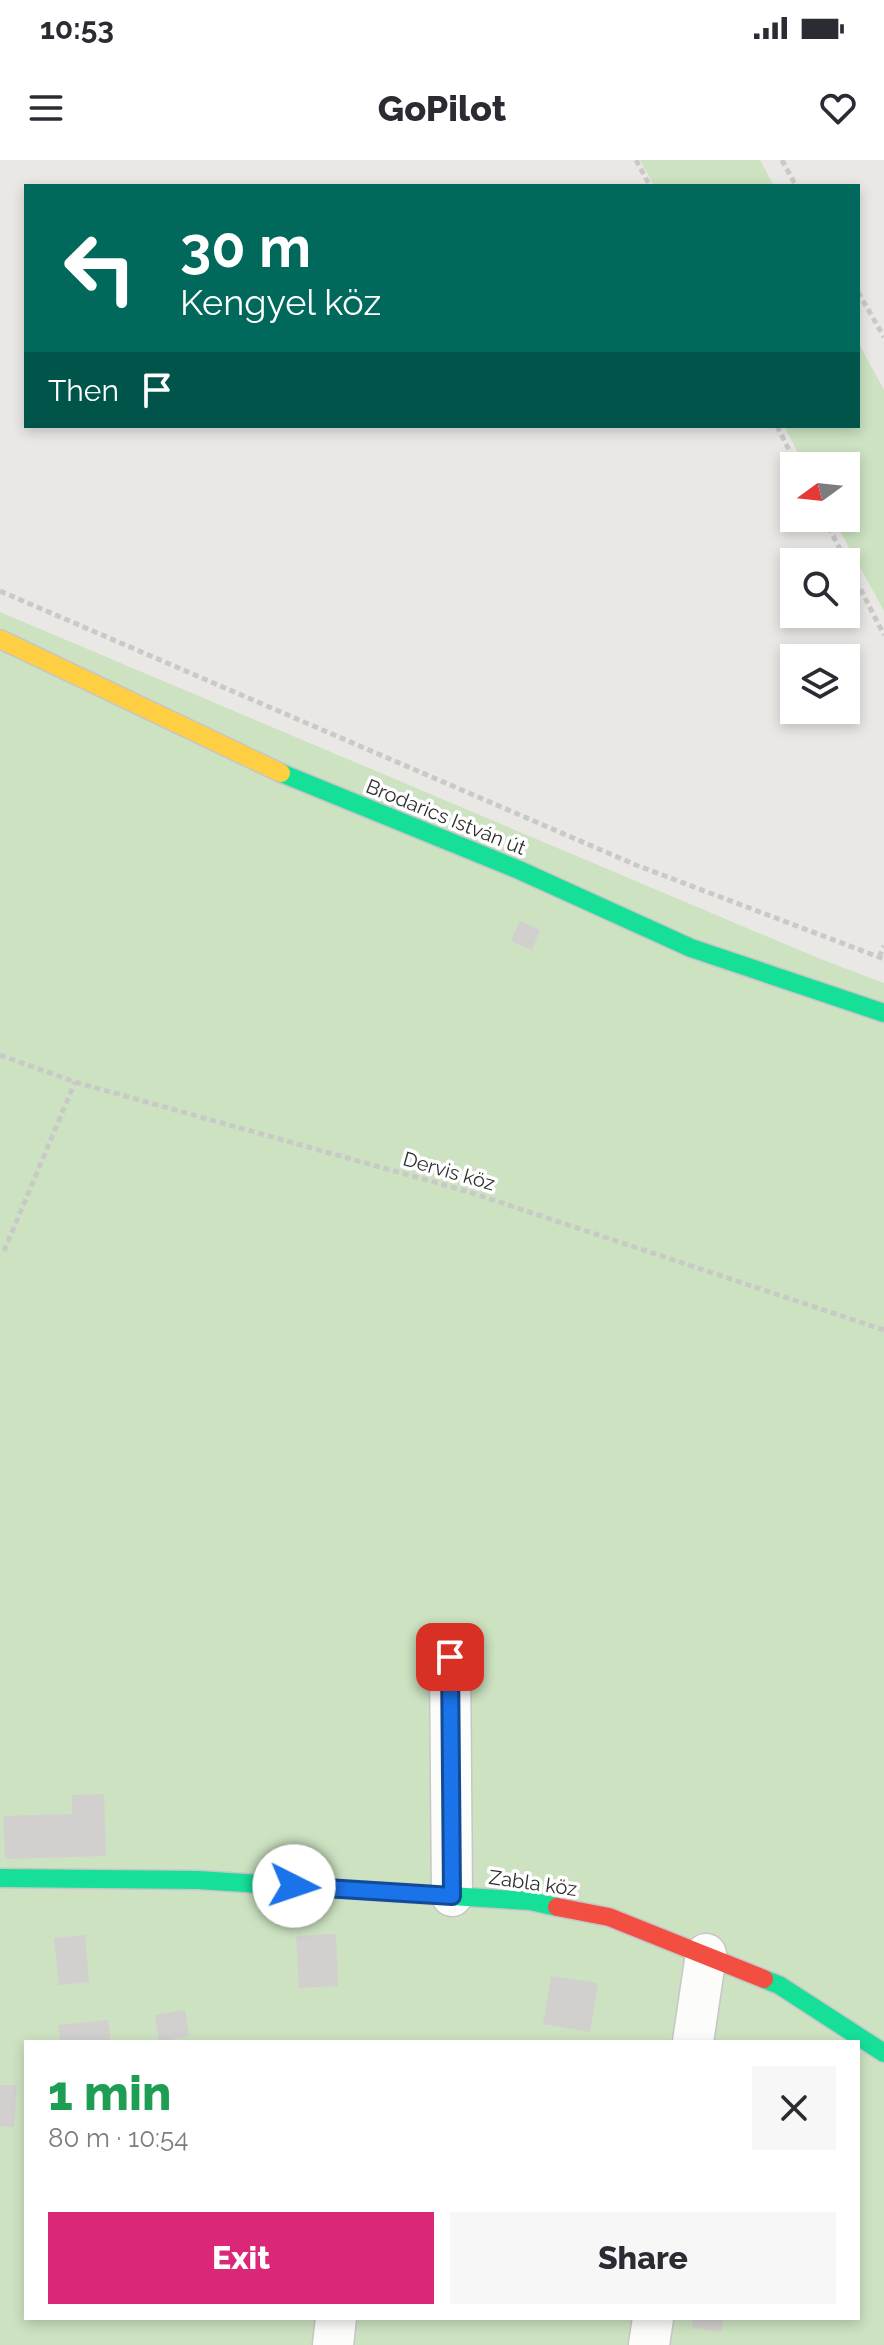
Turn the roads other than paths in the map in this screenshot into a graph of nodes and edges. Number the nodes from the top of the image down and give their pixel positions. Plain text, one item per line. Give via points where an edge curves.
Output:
1 (0, 639) edge
2 (884, 1013) edge
3 (450, 1657) dead end
4 (0, 1878) edge
5 (452, 1896) junction
6 (706, 1954) junction
7 (693, 2040) edge
8 (884, 2053) edge
9 (336, 2320) edge
10 (653, 2320) edge
11 (333, 2345) edge
12 (649, 2345) edge

1 - 2 street, Brodarics István út via 278,772 519,870 691,948
3 - 5 street
4 - 5 street, Zabla köz via 198,1880
5 - 6 street, Zabla köz via 530,1901 609,1917
6 - 7 street
6 - 8 street, Zabla köz via 779,1985
9 - 11 street
10 - 12 street

